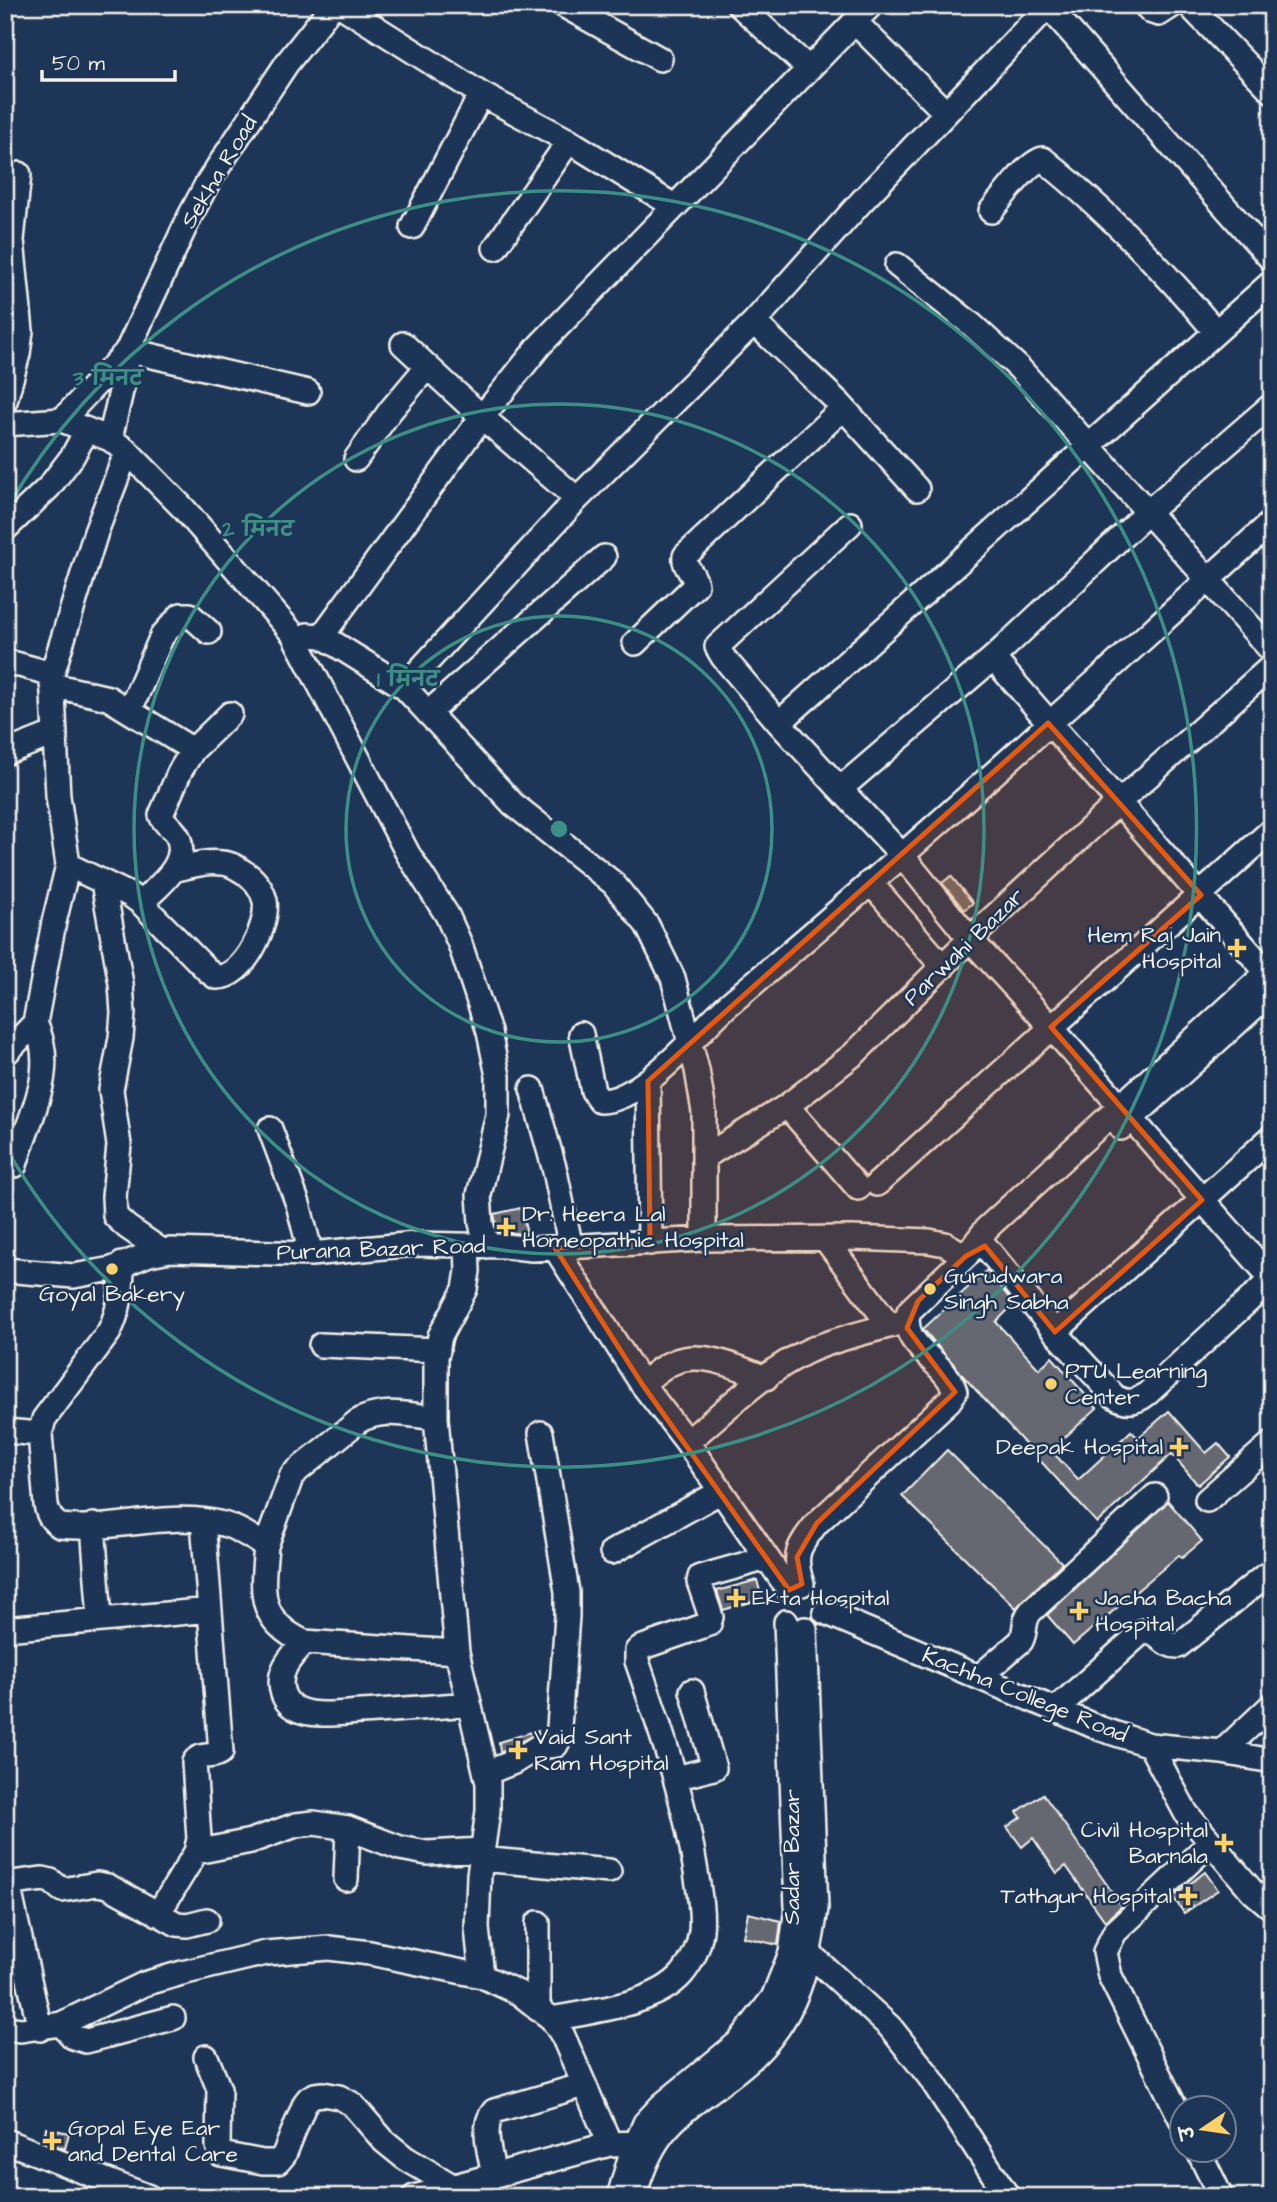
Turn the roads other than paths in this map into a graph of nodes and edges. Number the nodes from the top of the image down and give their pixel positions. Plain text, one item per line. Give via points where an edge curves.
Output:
1 (333, 5) edge
2 (340, 5) edge
3 (563, 5) edge
4 (739, 5) edge
5 (1145, 5) edge
6 (1173, 5) edge
7 (1189, 5) edge
8 (1049, 6) edge
9 (863, 13) edge
10 (660, 59) dead end
11 (808, 68) junction
12 (1272, 91) edge
13 (481, 94) junction
14 (946, 113) junction
15 (569, 141) junction
16 (19, 174) dead end
17 (674, 206) junction
18 (991, 211) dead end
19 (412, 227) dead end
20 (495, 248) dead end
21 (1272, 260) edge
22 (897, 265) dead end
23 (1272, 282) edge
24 (754, 321) junction
25 (1216, 332) junction
26 (403, 344) dead end
27 (127, 351) junction
28 (427, 367) junction
29 (308, 392) dead end
30 (5, 401) edge
31 (1272, 405) edge
32 (843, 408) junction
33 (482, 417) junction
34 (62, 420) junction
35 (5, 424) edge
36 (87, 430) junction
37 (119, 445) junction
38 (1088, 446) junction
39 (356, 459) dead end
40 (917, 489) dead end
41 (577, 499) junction
42 (1149, 512) junction
43 (1272, 522) edge
44 (850, 524) dead end
45 (5, 530) edge
46 (604, 557) dead end
47 (1209, 579) junction
48 (209, 632) dead end
49 (293, 634) junction
50 (322, 636) junction
51 (635, 643) dead end
52 (1272, 650) edge
53 (993, 658) junction
54 (5, 661) edge
55 (1272, 666) edge
56 (52, 680) junction
57 (404, 688) junction
58 (130, 710) junction
59 (428, 713) junction
60 (230, 714) dead end
61 (779, 723) junction
62 (1048, 723) junction
63 (53, 734) junction
64 (193, 750) junction
65 (5, 753) edge
66 (840, 789) junction
67 (1119, 802) junction
68 (1272, 830) edge
69 (901, 854) junction
70 (68, 864) junction
71 (173, 870) junction
72 (103, 882) junction
73 (870, 882) junction
74 (1201, 895) junction
75 (141, 903) junction
76 (970, 939) junction
77 (943, 967) junction
78 (1270, 978) edge
79 (35, 1023) junction
80 (1051, 1027) junction
81 (582, 1034) dead end
82 (691, 1039) junction
83 (5, 1054) edge
84 (648, 1081) junction
85 (532, 1089) dead end
86 (787, 1106) junction
87 (1126, 1114) junction
88 (270, 1129) dead end
89 (1272, 1137) edge
90 (706, 1156) junction
91 (15, 1165) dead end
92 (1202, 1199) junction
93 (704, 1239) junction
94 (826, 1240) junction
95 (650, 1243) junction
96 (477, 1246) junction
97 (563, 1248) junction
98 (162, 1251) junction
99 (976, 1251) junction
100 (311, 1254) junction
101 (122, 1265) junction
102 (5, 1269) edge
103 (1272, 1279) edge
104 (898, 1323) junction
105 (1055, 1332) junction
106 (321, 1345) dead end
107 (438, 1350) junction
108 (766, 1378) junction
109 (642, 1384) junction
110 (436, 1418) junction
111 (5, 1432) edge
112 (541, 1433) dead end
113 (40, 1434) junction
114 (687, 1442) junction
115 (1272, 1443) edge
116 (720, 1492) junction
117 (1155, 1496) dead end
118 (1207, 1500) dead end
119 (203, 1521) junction
120 (93, 1525) junction
121 (266, 1546) junction
122 (612, 1552) dead end
123 (767, 1559) junction
124 (1266, 1575) dead end
125 (796, 1587) junction
126 (211, 1610) junction
127 (825, 1612) junction
128 (100, 1620) junction
129 (796, 1625) junction
130 (5, 1629) edge
131 (304, 1642) junction
132 (457, 1652) junction
133 (979, 1678) junction
134 (692, 1691) dead end
135 (468, 1704) junction
136 (1272, 1706) edge
137 (1055, 1710) junction
138 (1150, 1745) junction
139 (1222, 1752) junction
140 (1272, 1761) edge
141 (486, 1773) junction
142 (676, 1778) junction
143 (348, 1828) junction
144 (1210, 1843) junction
145 (196, 1852) junction
146 (481, 1854) junction
147 (609, 1871) dead end
148 (346, 1879) dead end
149 (7, 1884) edge
150 (1272, 1909) edge
151 (159, 1914) junction
152 (207, 1920) dead end
153 (538, 1923) dead end
154 (801, 1946) junction
155 (482, 1976) junction
156 (545, 2014) junction
157 (173, 2018) dead end
158 (50, 2026) junction
159 (5, 2028) edge
160 (206, 2057) dead end
161 (584, 2085) junction
162 (1169, 2094) edge
163 (5, 2141) edge
164 (610, 2144) junction
165 (645, 2145) junction
166 (1205, 2164) edge
167 (494, 2176) junction
168 (454, 2188) junction
169 (149, 2197) edge
170 (414, 2197) edge
171 (619, 2197) edge
172 (634, 2197) edge
173 (1008, 2197) edge
174 (1221, 2197) edge

1 - 27 street, Sekha Road via 287,63 208,182
2 - 13 street
3 - 10 street
4 - 11 street
5 - 6 street via 1159,14
7 - 12 street
8 - 14 street
8 - 21 street
9 - 11 street
9 - 14 street
11 - 17 street
13 - 15 street
13 - 19 street
14 - 24 street
15 - 17 street
15 - 20 street
16 - 30 street via 12,240 21,331
17 - 33 street via 540,345
18 - 25 street via 1043,159 1116,222
22 - 38 street via 1019,368
23 - 25 street
24 - 32 street
24 - 41 street
25 - 38 street
26 - 28 street
27 - 29 street
27 - 34 street, Sekha Road
27 - 37 street, Sekha Road
28 - 33 street
28 - 39 street
31 - 42 street
32 - 40 street
32 - 51 street via 685,556 694,588
33 - 41 street
33 - 50 street
34 - 35 street
34 - 36 street
36 - 37 street
36 - 45 street via 49,487
37 - 49 street via 184,509
37 - 56 street, Sekha Road
38 - 42 street
38 - 61 street
41 - 57 street
42 - 47 street
42 - 53 street
43 - 47 street
44 - 61 street via 718,644 718,650
46 - 59 street
47 - 52 street
47 - 62 street
48 - 58 street via 190,615 181,615 162,636
49 - 50 street
49 - 96 street via 408,853 447,915 486,1020 498,1076 498,1115 479,1195
50 - 57 street
53 - 62 street
53 - 66 street
54 - 56 street
55 - 67 street, Parwahi Bazar
56 - 58 street via 101,695
56 - 63 street, Sekha Road
57 - 59 street
58 - 64 street
59 - 82 street via 513,804 613,883 634,907 673,978
60 - 64 street
61 - 66 street
62 - 67 street
62 - 69 street
63 - 65 street
63 - 70 street, Sekha Road
64 - 71 street via 161,815 180,843
66 - 69 street
67 - 74 street
67 - 76 street, Parwahi Bazar
68 - 74 street
69 - 73 street
69 - 76 street
70 - 72 street
70 - 79 street
71 - 75 street
71 - 75 street via 225,863 258,884 264,917 254,945 237,969 216,977
72 - 75 street
72 - 98 street via 122,1003 111,1090 119,1145 115,1216
73 - 77 street
73 - 82 street
74 - 78 street
74 - 80 street
76 - 77 street, Parwahi Bazar
76 - 80 street
77 - 86 street, Parwahi Bazar via 854,1054
78 - 87 street
79 - 83 street
79 - 91 street via 44,1046 44,1077
80 - 86 street via 867,1186
80 - 87 street
81 - 84 street via 593,1091 600,1101
82 - 84 street
82 - 90 street via 704,1112
84 - 95 street
85 - 97 street via 555,1171
86 - 90 street, Parwahi Bazar
87 - 92 street
87 - 99 street
88 - 100 street
89 - 92 street
90 - 93 street
92 - 103 street
92 - 105 street
93 - 94 street, Purana Bazar Road
93 - 95 street, Purana Bazar Road
94 - 99 street, Purana Bazar Road via 929,1241
94 - 104 street
95 - 97 street, Purana Bazar Road
96 - 97 street, Purana Bazar Road
96 - 100 street, Purana Bazar Road via 415,1244
96 - 107 street via 465,1289 440,1336
97 - 109 street
98 - 100 street, Purana Bazar Road
98 - 101 street, Purana Bazar Road
99 - 104 street
99 - 105 street
101 - 102 street, Purana Bazar Road via 74,1276
101 - 113 street via 116,1318 44,1419
103 - 105 street via 1140,1399 1130,1402 1114,1396
104 - 108 street via 816,1348
104 - 125 street via 950,1379 955,1392 817,1523 800,1544
106 - 107 street
107 - 110 street
108 - 109 street via 695,1357 672,1362
108 - 114 street
109 - 114 street
110 - 121 street via 387,1413 357,1422 292,1475
110 - 132 street
111 - 113 street
112 - 141 street via 566,1592 558,1741
113 - 120 street via 48,1514 60,1525
114 - 116 street
115 - 118 street
116 - 122 street
116 - 123 street
117 - 133 street via 1031,1611 1021,1641
119 - 120 street
119 - 121 street via 239,1530
119 - 126 street
120 - 128 street
121 - 131 street via 263,1587 270,1617
123 - 125 street
123 - 142 street via 700,1577 709,1624 637,1651
124 - 137 street via 1178,1646 1143,1631
125 - 127 street via 820,1591
125 - 129 street via 782,1607
126 - 128 street
126 - 145 street via 221,1752 194,1762
127 - 129 street via 819,1623
127 - 133 street, Kachha College Road
128 - 130 street
129 - 154 street, Sadar Bazar via 796,1907
131 - 132 street
131 - 135 street via 282,1676 284,1696 301,1711 317,1714
132 - 135 street
133 - 137 street, Kachha College Road
134 - 142 street via 714,1768
135 - 141 street
136 - 139 street
137 - 138 street, Kachha College Road
138 - 139 street, Kachha College Road
138 - 144 street via 1186,1813
139 - 140 street, Kachha College Road
141 - 146 street via 488,1811
142 - 156 street via 701,1903 695,1955 681,1975 662,1990 634,2001
143 - 145 street via 296,1825 251,1841
143 - 146 street via 400,1848
143 - 148 street
144 - 150 street
144 - 162 street via 1115,1932 1105,1952 1110,1976
145 - 151 street
146 - 147 street via 556,1868
146 - 155 street via 477,1928
149 - 151 street via 34,1878 51,1881 62,1890 108,1886
149 - 158 street
151 - 152 street via 181,1926
153 - 156 street
154 - 165 street, Sadar Bazar via 803,1982 770,2036 753,2056
154 - 173 street via 898,2036
155 - 156 street via 519,1993
155 - 158 street via 370,1953 295,1949 144,1984
156 - 161 street via 563,2036
157 - 158 street via 86,2041
158 - 159 street
160 - 168 street via 219,2089 221,2154 278,2162 305,2103 323,2094 352,2104 384,2141
161 - 164 street
161 - 167 street via 494,2111 487,2130
163 - 169 street
164 - 165 street
164 - 167 street
165 - 171 street, Sadar Bazar
165 - 172 street, Sadar Bazar
166 - 174 street
167 - 168 street
168 - 170 street

